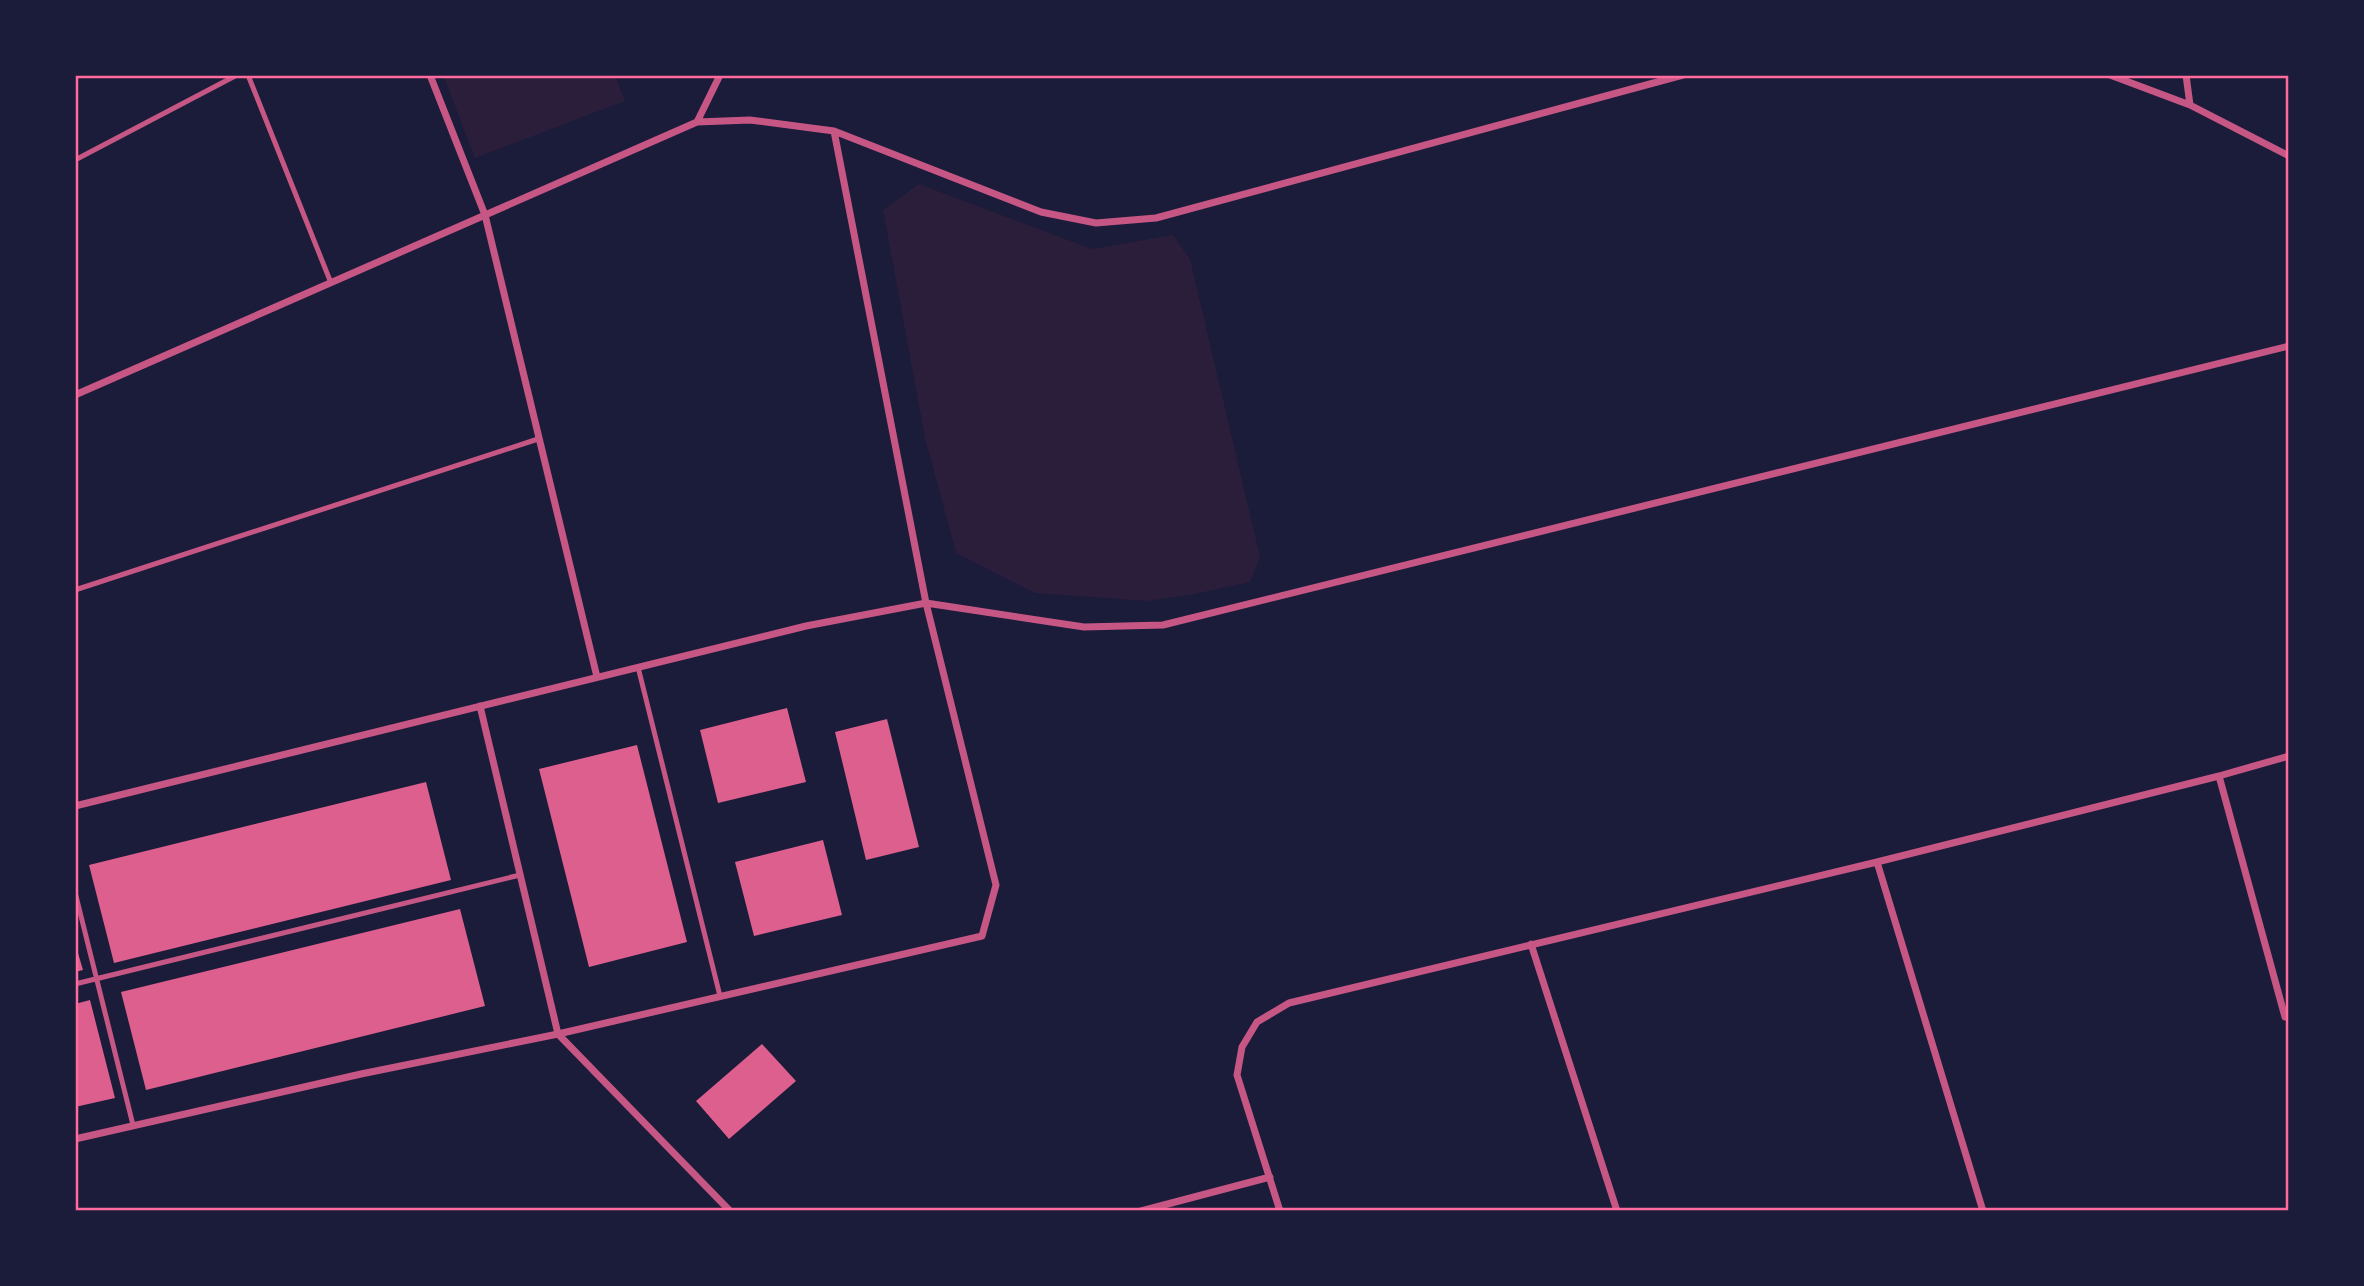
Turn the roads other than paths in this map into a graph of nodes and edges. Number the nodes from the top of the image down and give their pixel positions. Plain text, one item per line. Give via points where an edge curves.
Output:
1 (237, 75) edge
2 (248, 75) edge
3 (430, 75) edge
4 (720, 75) edge
5 (1683, 75) edge
6 (2110, 75) edge
7 (2186, 75) edge
8 (2190, 105) junction
9 (697, 122) junction
10 (834, 131) junction
11 (2289, 156) edge
12 (75, 160) edge
13 (485, 215) junction
14 (331, 283) junction
15 (2289, 346) edge
16 (75, 395) edge
17 (538, 439) junction
18 (75, 590) edge
19 (926, 603) junction
20 (638, 667) junction
21 (597, 677) junction
22 (480, 706) junction
23 (2289, 756) edge
24 (2219, 776) junction
25 (75, 806) edge
26 (1877, 862) junction
27 (520, 875) junction
28 (75, 892) edge
29 (1531, 944) junction
30 (97, 979) junction
31 (75, 984) edge
32 (720, 996) junction
33 (2285, 1017) dead end
34 (558, 1034) junction
35 (133, 1125) junction
36 (75, 1139) edge
37 (1270, 1177) junction
38 (730, 1211) edge
39 (1141, 1211) edge
40 (1280, 1211) edge
41 (1617, 1211) edge
42 (1983, 1211) edge

1 - 12 lane
2 - 14 lane
3 - 13 street
4 - 9 street
5 - 10 street via 1156,218 1096,223 1041,212
6 - 8 street
7 - 8 street
8 - 11 street
9 - 10 street via 750,120
9 - 13 street
10 - 19 street
13 - 14 street
13 - 17 street
14 - 16 street
15 - 19 street via 1163,625 1084,627
17 - 18 lane
17 - 21 street
19 - 20 street via 806,626
19 - 32 street via 996,885 982,936
20 - 21 street
20 - 32 lane
21 - 22 street
22 - 25 street
22 - 27 street
23 - 24 street
24 - 26 street
24 - 33 street
26 - 29 street
26 - 42 street
27 - 30 lane
27 - 34 street
28 - 30 lane
29 - 37 street via 1289,1003 1257,1022 1242,1047 1237,1074
29 - 41 street
30 - 31 lane
30 - 35 lane
32 - 34 street
34 - 35 street
34 - 38 street
35 - 36 street
37 - 39 street
37 - 40 street

